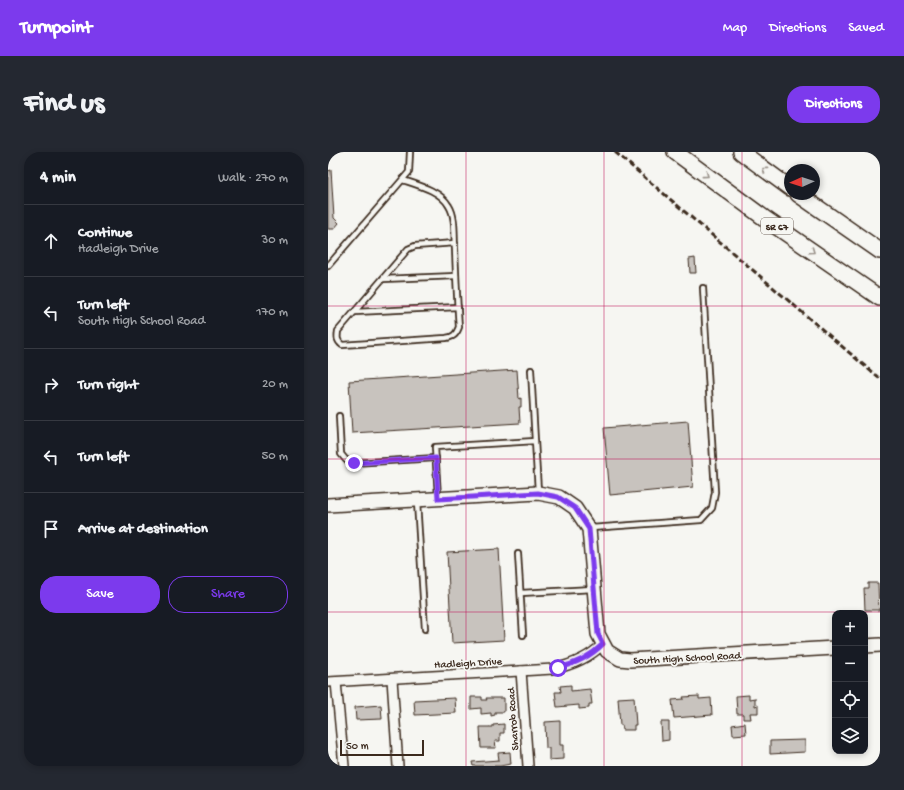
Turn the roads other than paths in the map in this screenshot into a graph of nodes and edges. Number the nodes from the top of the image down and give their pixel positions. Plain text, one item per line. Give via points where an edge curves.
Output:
1 (410, 152) edge
2 (675, 152) edge
3 (741, 152) edge
4 (402, 180) junction
5 (784, 184) edge
6 (807, 200) edge
7 (455, 243) junction
8 (880, 251) edge
9 (328, 266) edge
10 (456, 276) junction
11 (383, 279) junction
12 (702, 288) dead end
13 (880, 298) edge
14 (458, 307) junction
15 (355, 312) junction
16 (531, 370) dead end
17 (339, 416) dead end
18 (535, 441) junction
19 (436, 458) junction
20 (538, 493) junction
21 (438, 499) junction
22 (416, 500) junction
23 (328, 505) edge
24 (589, 529) junction
25 (518, 554) dead end
26 (595, 589) junction
27 (521, 592) junction
28 (425, 629) dead end
29 (523, 635) dead end
30 (603, 644) junction
31 (880, 645) edge
32 (868, 646) edge
33 (832, 648) edge
34 (521, 671) junction
35 (392, 679) junction
36 (332, 682) edge
37 (344, 766) edge
38 (398, 766) edge
39 (528, 766) edge

1 - 4 lane via 409,172
2 -> 13 main road, SR 67 via 767,220
5 -> 3 main road
4 - 7 lane via 425,187 444,199 452,214
4 - 9 lane
6 - 8 main road
7 - 10 lane
7 - 11 lane via 415,246 408,249
10 - 11 lane
10 - 14 lane
11 - 15 lane
12 - 24 lane via 715,492 712,508 701,520
14 - 15 lane
14 - 15 lane via 459,328 452,337 342,346 338,342 338,331
16 - 18 lane
17 - 19 lane via 341,454 346,460 354,463
18 - 19 lane via 435,446
18 - 20 lane
19 - 21 lane
20 - 21 street, South High School Road
20 - 24 street, South High School Road via 558,497 575,508
21 - 22 street, South High School Road
22 - 23 street, South High School Road
22 - 28 lane
24 - 26 street, South High School Road
25 - 27 lane
26 - 27 lane
26 - 30 street, South High School Road via 598,634
27 - 29 lane
30 - 33 street, South High School Road via 615,657 630,660
30 - 34 street, Hadleigh Drive via 589,656 563,667
31 - 32 street
34 - 35 street, Hadleigh Drive
34 - 39 street, Sharrob Road
35 - 36 street, Hadleigh Drive
35 - 38 street
36 - 37 street

